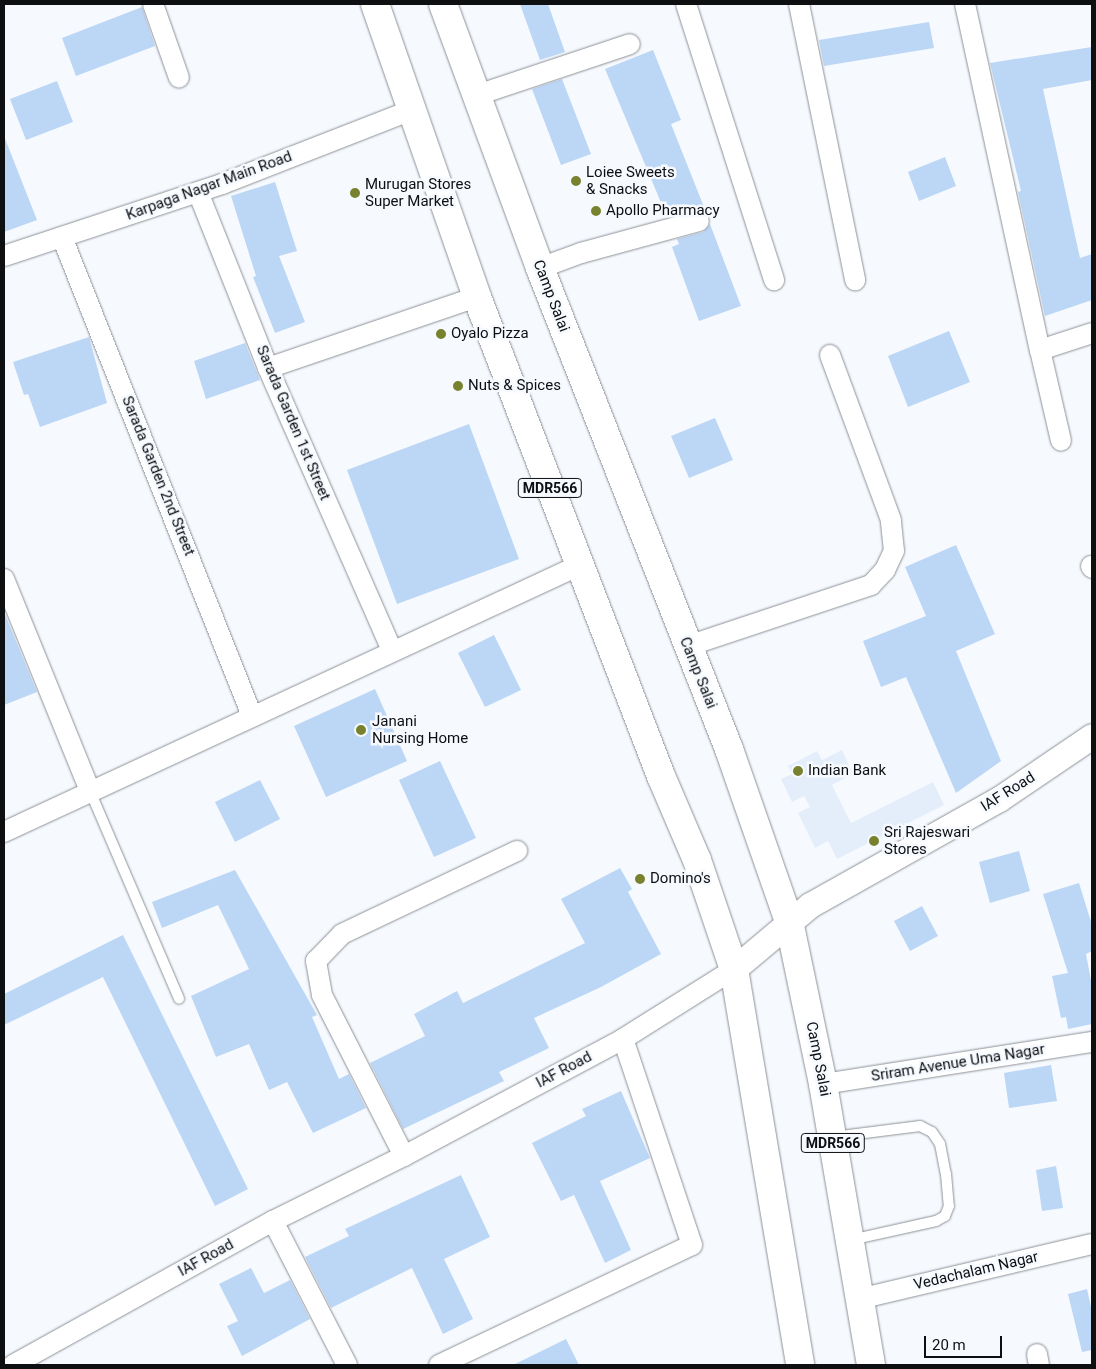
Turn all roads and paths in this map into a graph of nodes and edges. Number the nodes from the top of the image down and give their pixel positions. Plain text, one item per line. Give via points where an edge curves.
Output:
1 (153, 4) edge
2 (375, 4) edge
3 (443, 4) edge
4 (686, 4) edge
5 (799, 4) edge
6 (964, 4) edge
7 (630, 44) dead end
8 (179, 78) dead end
9 (476, 96) junction
10 (412, 110) junction
11 (198, 192) junction
12 (698, 221) dead end
13 (62, 237) junction
14 (4, 256) edge
15 (540, 268) junction
16 (774, 280) dead end
17 (855, 280) dead end
18 (477, 297) junction
19 (1092, 333) edge
20 (1040, 350) junction
21 (830, 354) dead end
22 (268, 368) junction
23 (1061, 441) dead end
24 (580, 565) junction
25 (6, 590) edge
26 (688, 646) junction
27 (392, 651) junction
28 (252, 716) junction
29 (1092, 736) edge
30 (90, 791) junction
31 (4, 832) edge
32 (517, 851) dead end
33 (789, 921) junction
34 (734, 969) junction
35 (179, 999) dead end
36 (623, 1038) junction
37 (1092, 1042) edge
38 (823, 1084) junction
39 (832, 1137) junction
40 (404, 1156) junction
41 (273, 1221) junction
42 (849, 1240) junction
43 (1092, 1244) edge
44 (859, 1298) junction
45 (21, 1363) edge
46 (347, 1365) edge
47 (439, 1365) edge
48 (800, 1365) edge
49 (871, 1365) edge

1 - 8 street
2 - 10 main road, MDR566
3 - 9 main road, Camp Salai / MDR566
4 - 16 street
5 - 17 street
6 - 20 street
7 - 9 street
9 - 15 main road, Camp Salai / MDR566
10 - 11 street, Karpaga Nagar Main Road
10 - 18 main road, MDR566
11 - 13 street, Karpaga Nagar Main Road
11 - 22 street, Sarada Garden 1st Street
12 - 15 street via 581,253
13 - 14 street, Karpaga Nagar Main Road
13 - 28 street, Sarada Garden 2nd Street
15 - 26 main road, Camp Salai / MDR566
18 - 22 street
18 - 24 main road, MDR566
19 - 20 street
20 - 23 street
21 - 26 street via 891,520 894,551 885,570 871,585
22 - 27 street, Sarada Garden 1st Street
24 - 27 street
24 - 34 main road, MDR566 via 660,776 697,860
25 - 30 street
26 - 33 main road, Camp Salai / MDR566 via 729,749
27 - 28 street
28 - 30 street
29 - 33 street, IAF Road via 999,799 810,905
30 - 31 street
30 - 35 lane
32 - 40 street via 342,934 323,950 316,961 322,995
33 - 34 street, IAF Road
33 - 38 main road, Camp Salai / MDR566
34 - 36 street, IAF Road
34 - 48 main road, MDR566
36 - 40 street, IAF Road
36 - 47 street via 692,1245
37 - 38 street, Sriram Avenue Uma Nagar
38 - 39 main road, Camp Salai / MDR566
39 - 42 main road, Camp Salai / MDR566
39 - 42 lane via 920,1126 932,1132 940,1144 946,1174 949,1206 945,1216 936,1221
40 - 41 street, IAF Road
41 - 45 street, IAF Road
41 - 46 street
42 - 44 main road, Camp Salai / MDR566
43 - 44 street, Vedachalam Nagar
44 - 49 main road, Camp Salai / MDR566

